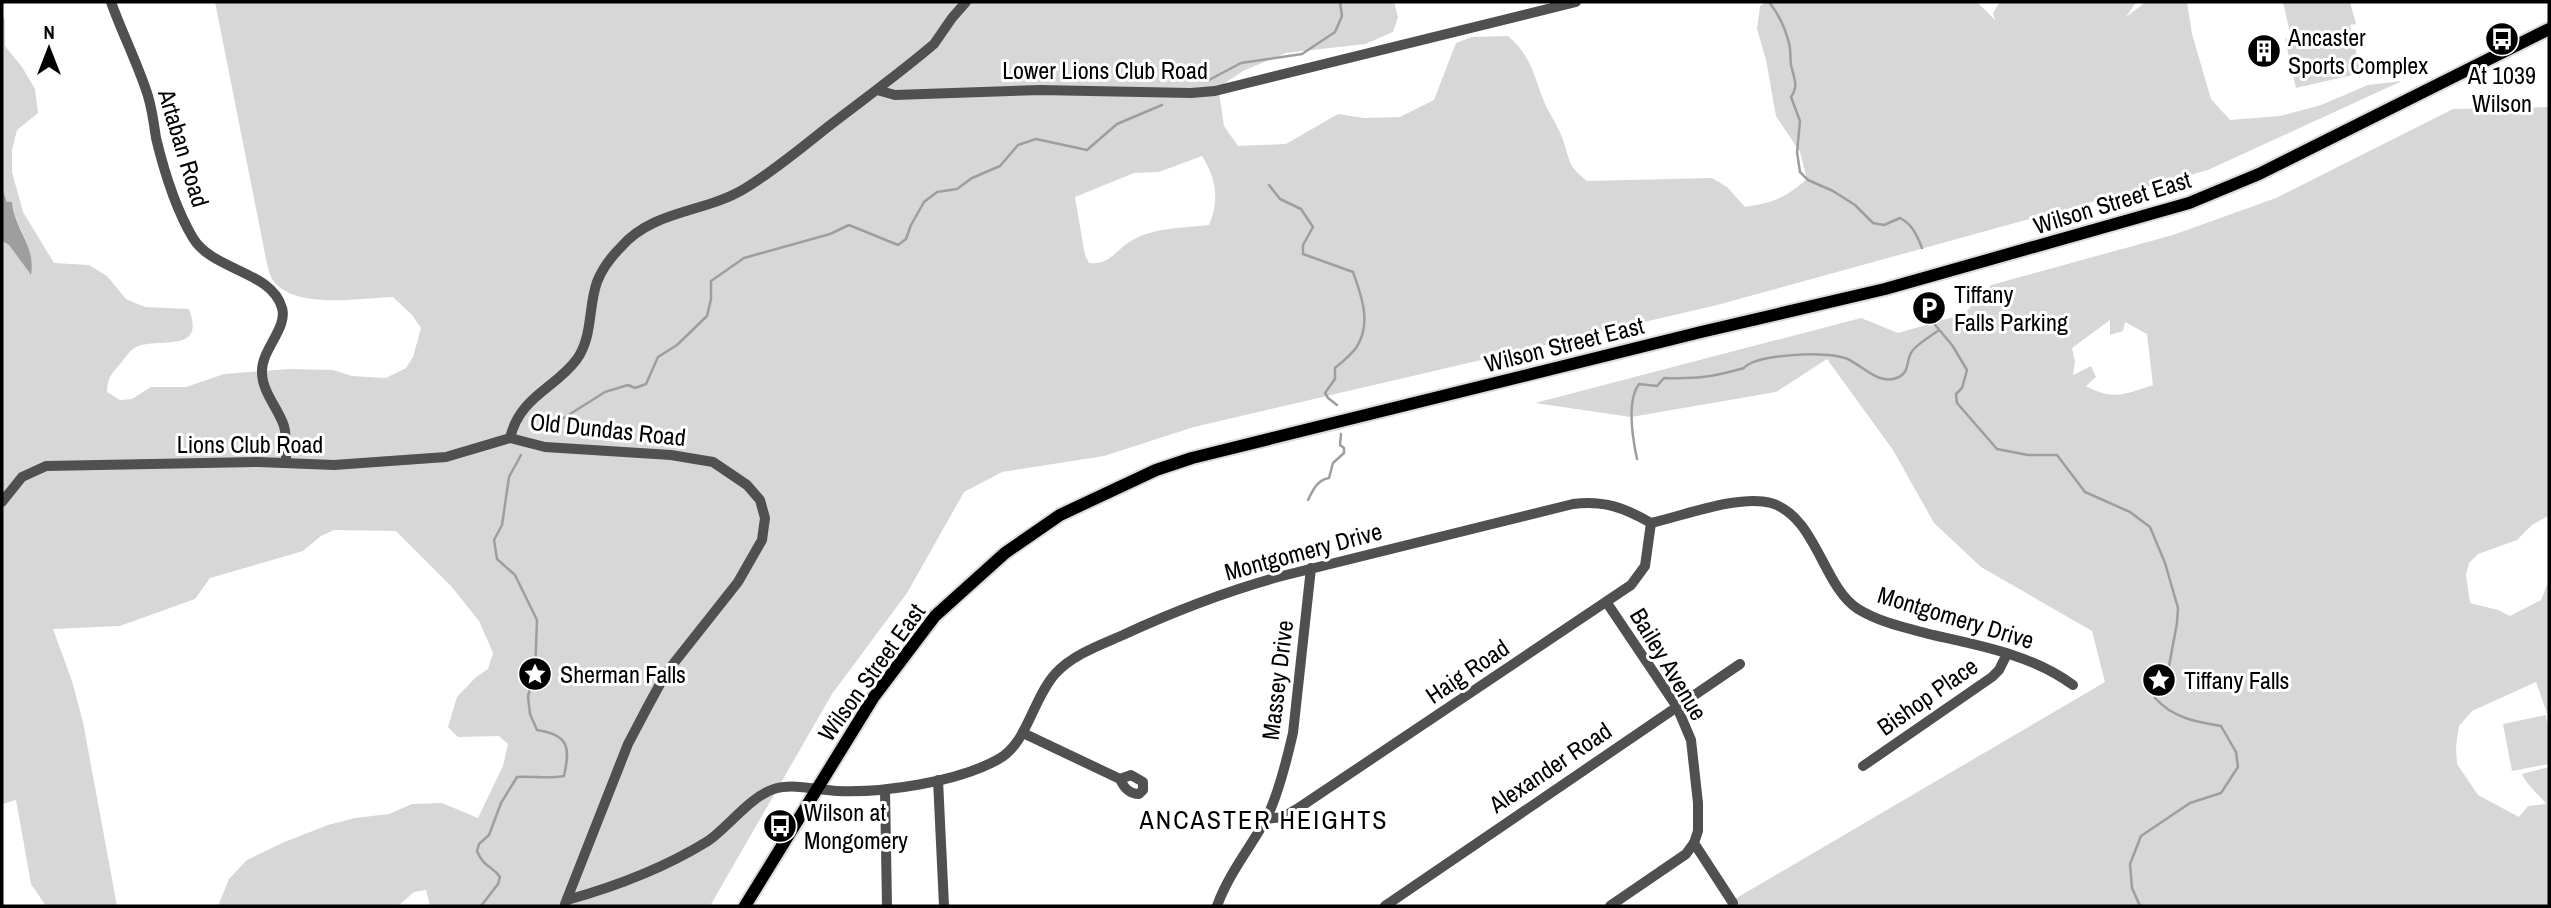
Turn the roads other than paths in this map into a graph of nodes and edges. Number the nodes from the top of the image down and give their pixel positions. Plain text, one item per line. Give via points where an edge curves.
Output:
1 (111, 2) edge
2 (967, 2) edge
3 (1576, 2) edge
4 (2549, 29) edge
5 (877, 90) junction
6 (514, 440) junction
7 (286, 463) junction
8 (2, 502) edge
9 (1651, 523) junction
10 (1311, 568) junction
11 (1607, 603) junction
12 (2007, 654) junction
13 (1740, 664) dead end
14 (2073, 685) dead end
15 (1677, 707) junction
16 (1023, 733) junction
17 (1863, 766) dead end
18 (1119, 779) dead end
19 (938, 780) junction
20 (815, 789) junction
21 (885, 790) junction
22 (1266, 819) junction
23 (1694, 843) junction
24 (565, 903) edge
25 (1733, 903) dead end
26 (746, 906) edge
27 (887, 906) edge
28 (944, 906) edge
29 (1217, 906) edge
30 (1385, 906) edge
31 (1610, 906) edge

1 - 7 street, Artaban Road via 148,97 169,183 194,240 214,259 262,282 277,295 284,310 280,328 264,356 262,373 284,428
2 - 5 street, Old Dundas Road via 934,44
3 - 5 street, Lower Lions Club Road via 1215,91 895,95
4 - 20 main road, Wilson Street East via 2259,174 2189,203 1885,289 1192,458 1145,475 1060,514 1005,553 935,616 873,698
5 - 6 street, Old Dundas Road via 741,191 652,222 622,245 598,282 579,355 523,409 513,424
6 - 7 street, Lions Club Road via 446,457 334,465
6 - 24 street, Old Dundas Road via 713,462 747,485 760,500 765,518 762,540 738,582 666,673 628,744
7 - 8 street, Lions Club Road via 46,466 22,477
9 - 10 street, Montgomery Drive via 1619,506 1573,504
9 - 11 street, Haig Road via 1646,566
9 - 12 street, Montgomery Drive via 1729,505 1772,504 1788,512 1800,526 1854,606 1902,627
10 - 16 street, Montgomery Drive via 1245,586 1095,647 1055,674
10 - 22 street, Massey Drive via 1293,733
11 - 15 street, Bailey Avenue
11 - 22 street, Haig Road via 1300,807 1283,817
12 - 14 street, Montgomery Drive via 2035,662
12 - 17 street, Bishop Place via 1992,677
13 - 15 street, Alexander Road
15 - 23 street, Bailey Avenue via 1691,740 1696,772 1698,831
15 - 30 street, Alexander Road
16 - 18 street
16 - 19 street, Montgomery Drive via 1017,745 999,759
19 - 21 street, Montgomery Drive
19 - 28 street
20 - 21 street, Montgomery Drive
20 - 24 street, Montgomery Drive via 773,789 709,840
20 - 26 main road, Wilson Street East
21 - 27 street
22 - 29 street, Massey Drive
23 - 25 street
23 - 31 street via 1686,854

